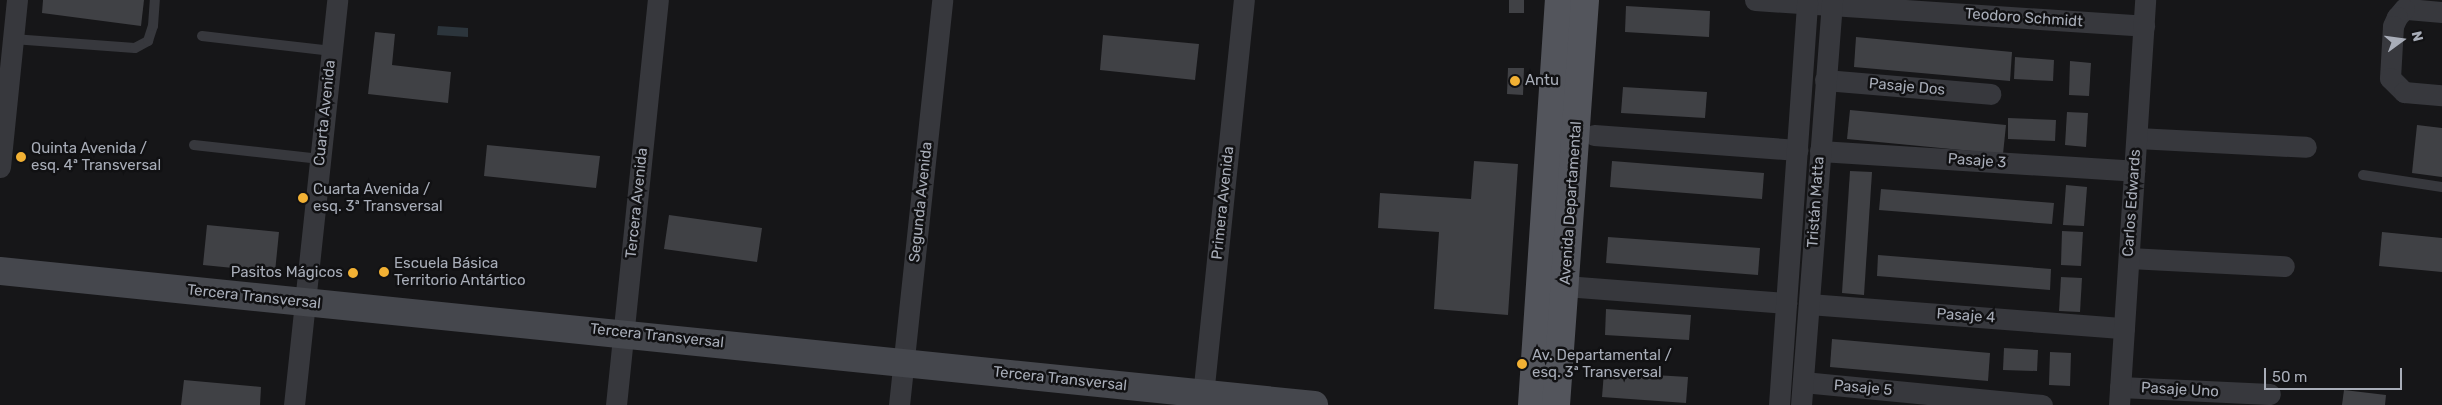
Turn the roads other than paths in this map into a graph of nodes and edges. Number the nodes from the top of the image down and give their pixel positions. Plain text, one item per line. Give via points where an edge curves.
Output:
1 (17, 0) edge
2 (155, 0) edge
3 (337, 0) edge
4 (658, 0) edge
5 (942, 0) edge
6 (1244, 0) edge
7 (1559, 0) edge
8 (1585, 0) edge
9 (1755, 0) edge
10 (2146, 0) edge
11 (1831, 3) edge
12 (1807, 4) junction
13 (2442, 12) edge
14 (2144, 26) junction
15 (202, 36) dead end
16 (13, 38) junction
17 (332, 51) junction
18 (1824, 80) junction
19 (1990, 94) dead end
20 (2442, 95) edge
21 (1594, 135) dead end
22 (2137, 138) junction
23 (194, 145) dead end
24 (2306, 146) dead end
25 (1797, 150) junction
26 (1820, 151) junction
27 (320, 159) junction
28 (0, 167) edge
29 (2134, 172) junction
30 (2363, 175) dead end
31 (2442, 187) edge
32 (2129, 258) junction
33 (2284, 266) dead end
34 (0, 271) edge
35 (1565, 286) junction
36 (304, 302) junction
37 (1786, 302) junction
38 (1809, 304) junction
39 (2124, 328) junction
40 (623, 332) junction
41 (904, 362) junction
42 (1803, 382) junction
43 (2270, 394) dead end
44 (2120, 396) edge
45 (1203, 399) edge
46 (294, 405) edge
47 (616, 405) edge
48 (899, 405) edge
49 (1314, 405) edge
50 (1532, 405) edge
51 (1556, 405) edge
52 (1779, 405) edge
53 (1802, 405) edge
54 (2042, 405) edge

1 - 16 street
2 - 16 lane via 148,41 135,48
3 - 17 street, Cuarta Avenida
4 - 40 street, Tercera Avenida
5 - 41 street, Segunda Avenida
6 - 45 street, Primera Avenida
7 - 50 main road, Avenida Departamental
8 - 35 main road, Avenida Departamental
9 - 12 street, Teodoro Schmidt
10 - 14 street, Carlos Edwards
11 - 12 street, Teodoro Schmidt
11 - 14 street, Teodoro Schmidt
11 - 18 street, Tristán Matta
12 - 25 street, Tristán Matta
13 - 20 street via 2404,9 2396,17 2390,78 2404,92
14 - 22 street, Carlos Edwards
15 - 17 lane
16 - 28 street
17 - 27 street, Cuarta Avenida
18 - 19 street, Pasaje Dos
18 - 26 street, Tristán Matta
21 - 25 street
22 - 24 street
22 - 29 street, Carlos Edwards
23 - 27 lane
25 - 37 street, Tristán Matta
26 - 29 street, Pasaje 3
26 - 38 street, Tristán Matta
27 - 36 street, Cuarta Avenida
29 - 32 street, Carlos Edwards
30 - 31 lane
32 - 33 street
32 - 39 street, Carlos Edwards
34 - 36 street, Tercera Transversal
35 - 37 street
35 - 51 main road, Avenida Departamental
36 - 40 street, Tercera Transversal
36 - 46 street, Cuarta Avenida
37 - 52 street, Tristán Matta
38 - 39 street, Pasaje 4
38 - 42 street, Tristán Matta
39 - 44 street, Carlos Edwards
40 - 41 street, Tercera Transversal
40 - 47 street, Tercera Avenida
41 - 45 street, Tercera Transversal
41 - 48 street, Segunda Avenida
42 - 53 street, Tristán Matta
42 - 54 street, Pasaje 5
43 - 44 street, Pasaje Uno
45 - 49 street, Tercera Transversal

